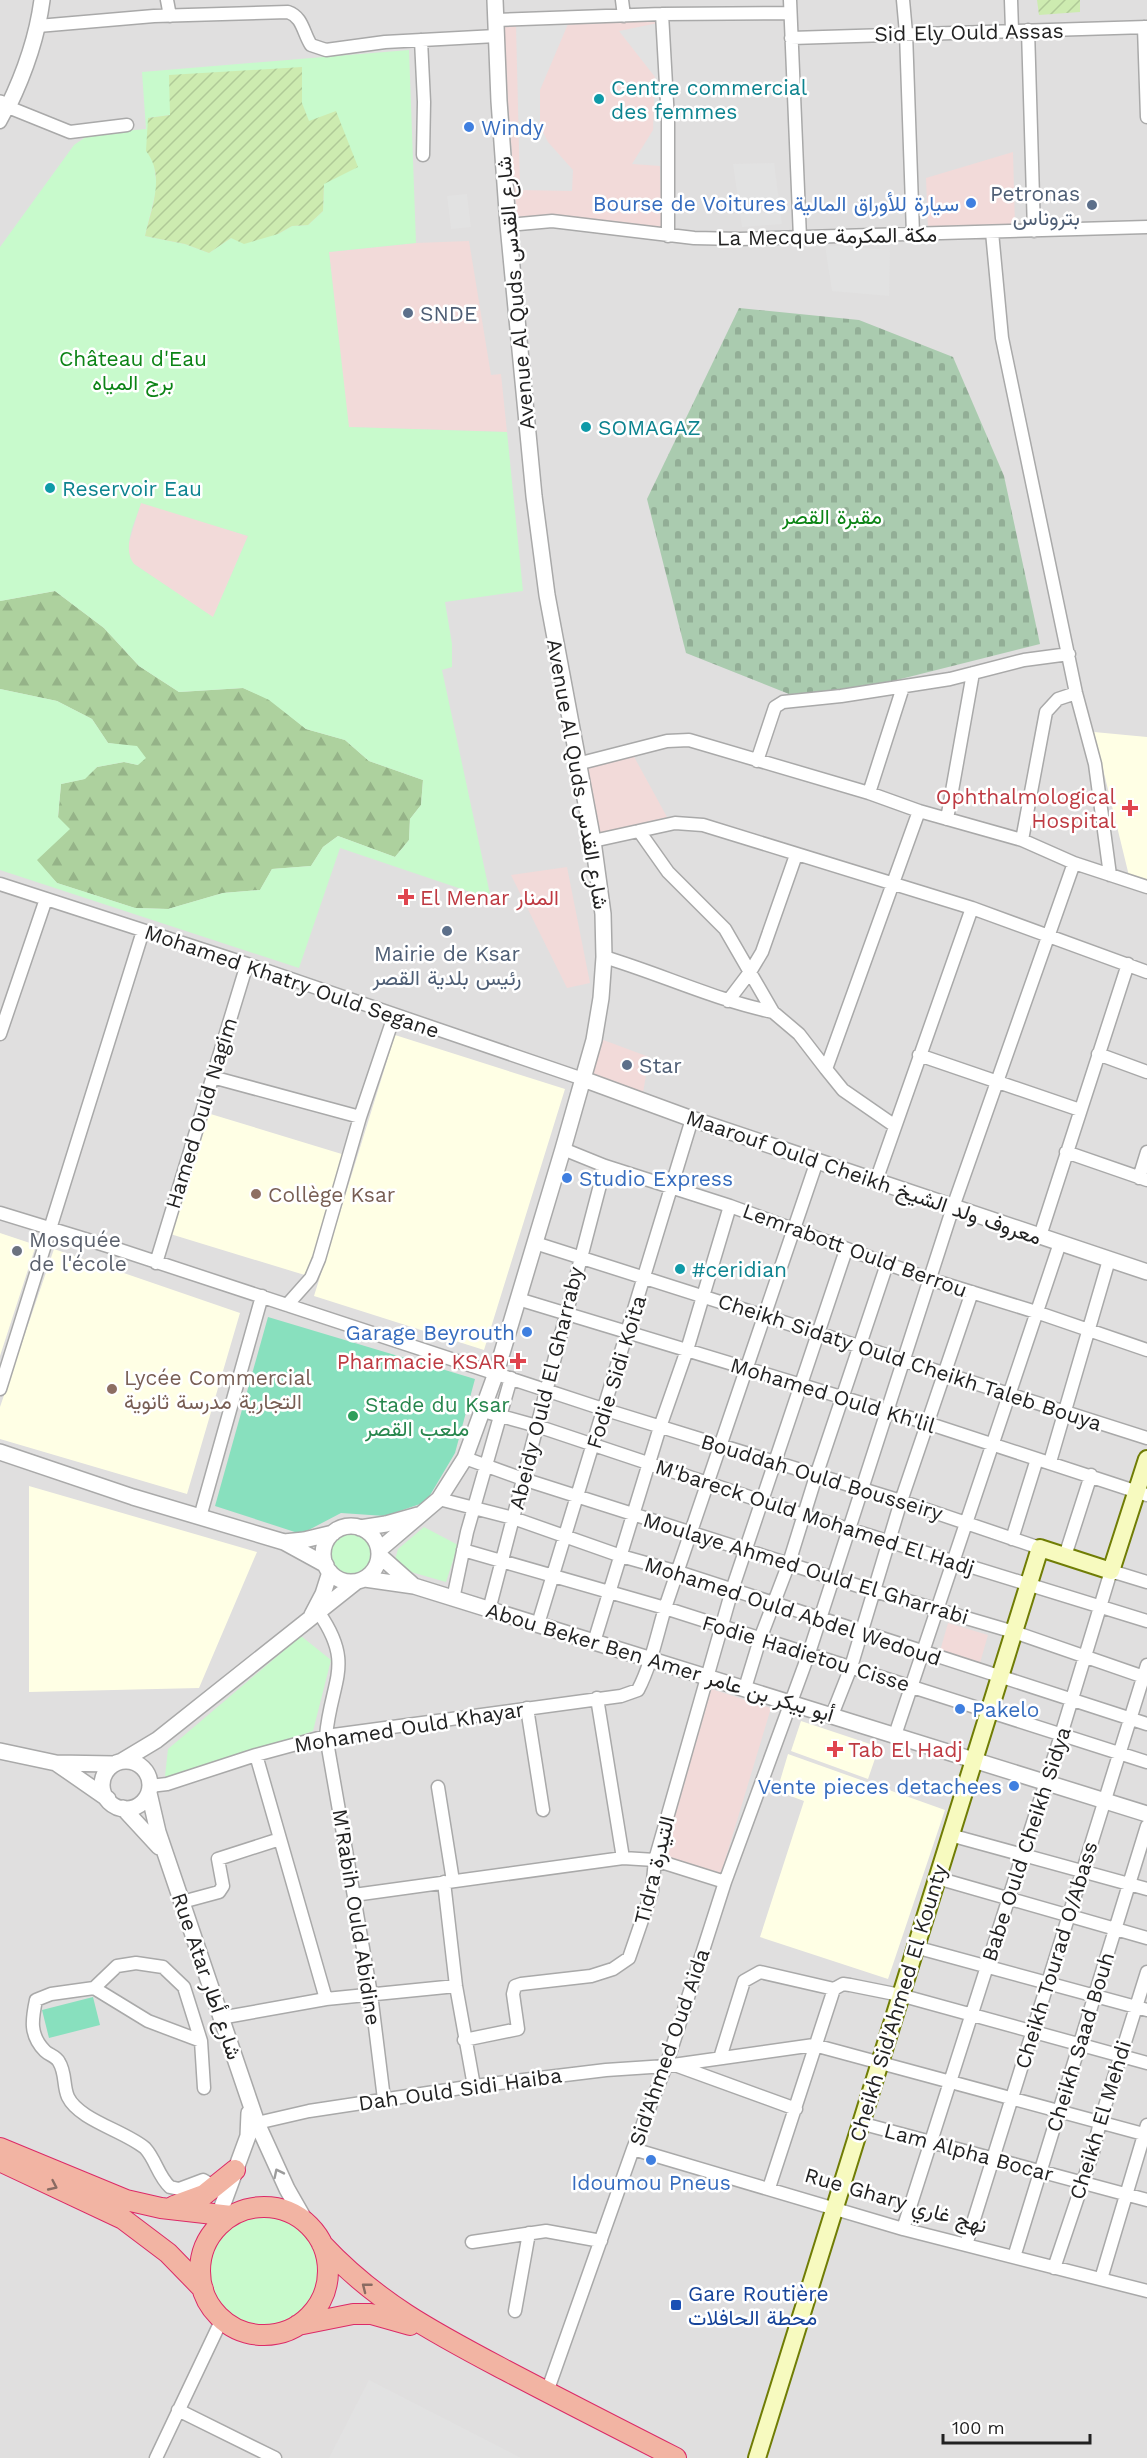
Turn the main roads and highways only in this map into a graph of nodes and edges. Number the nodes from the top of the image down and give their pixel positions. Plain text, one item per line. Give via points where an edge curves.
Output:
1 (1147, 1459) edge
2 (1142, 1493) edge
3 (1040, 1548) joint
4 (1111, 1571) joint
5 (0, 2148) edge
6 (0, 2161) edge
7 (235, 2170) road end
8 (161, 2208) junction
9 (225, 2215) junction
10 (322, 2244) junction
11 (203, 2289) junction
12 (298, 2325) junction
13 (432, 2331) junction
14 (676, 2458) edge
15 (758, 2458) edge

1 - 2 main road, Babe Ould Cheikh Sidya
2 - 4 main road, Babe Ould Cheikh Sidya
3 - 4 main road, Bouddah Ould Bousseiry
3 - 15 main road, Cheikh Sid'Ahmed El Kounty
5 - 8 highway via 105,2192
6 -> 11 highway via 123,2219 168,2253
7 - 8 highway via 204,2195
8 - 9 highway
9 - 10 highway via 257,2207 284,2210 307,2224
9 - 11 highway via 201,2260
10 - 12 highway via 327,2283 317,2307
13 -> 10 highway via 368,2289
11 - 12 highway via 211,2306 236,2328 263,2335
12 - 13 highway via 371,2314
13 - 14 highway

